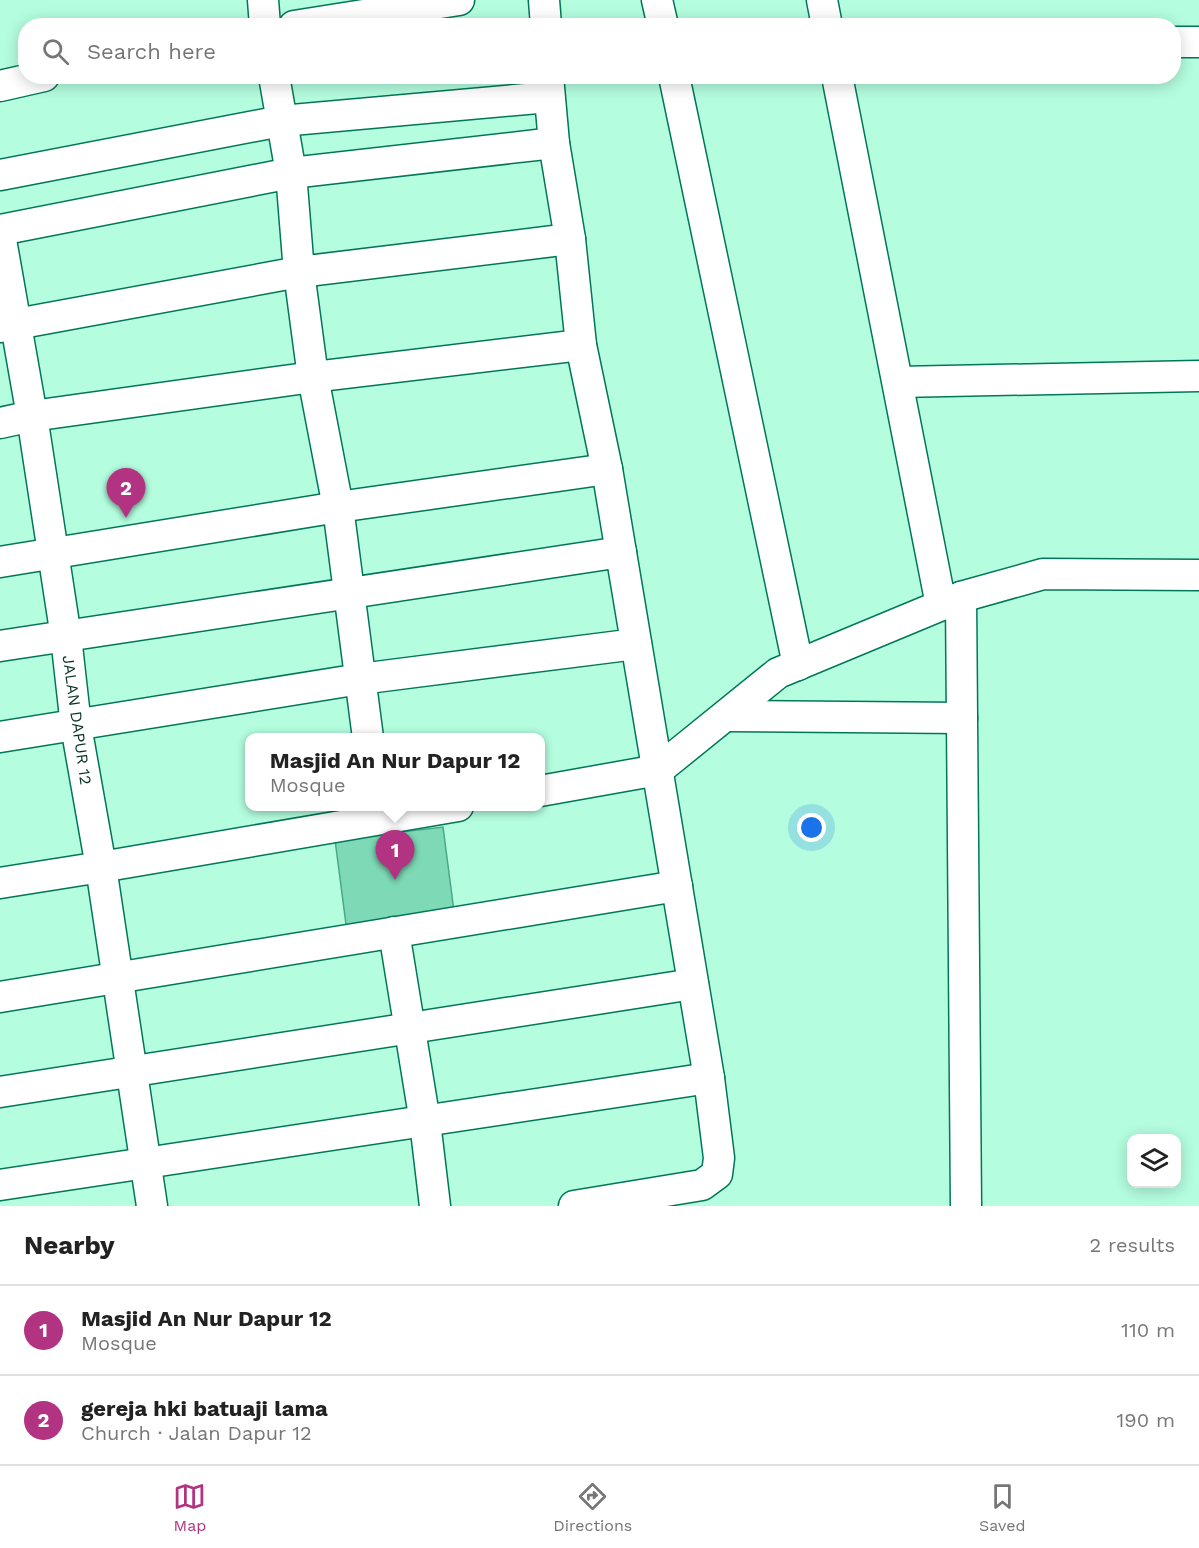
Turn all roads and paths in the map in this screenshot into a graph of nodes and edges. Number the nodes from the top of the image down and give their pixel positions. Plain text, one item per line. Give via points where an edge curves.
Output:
1 (263, 0) edge
2 (459, 0) edge
3 (544, 0) edge
4 (657, 0) edge
5 (822, 0) edge
6 (264, 18) edge
7 (345, 18) edge
8 (545, 18) edge
9 (661, 18) edge
10 (825, 18) edge
11 (1181, 42) edge
12 (1199, 42) edge
13 (18, 82) edge
14 (275, 84) edge
15 (676, 84) edge
16 (839, 84) edge
17 (0, 86) edge
18 (549, 87) edge
19 (281, 121) junction
20 (554, 143) junction
21 (291, 173) junction
22 (0, 175) edge
23 (0, 232) edge
24 (570, 239) junction
25 (299, 273) junction
26 (8, 326) edge
27 (581, 345) junction
28 (1199, 376) edge
29 (313, 377) junction
30 (897, 382) junction
31 (32, 416) junction
32 (0, 423) edge
33 (607, 469) junction
34 (338, 507) junction
35 (621, 552) junction
36 (53, 554) junction
37 (0, 562) edge
38 (1199, 574) edge
39 (348, 594) junction
40 (951, 601) junction
41 (66, 637) junction
42 (636, 644) junction
43 (0, 646) edge
44 (798, 665) junction
45 (360, 679) junction
46 (726, 716) junction
47 (962, 718) junction
48 (76, 726) junction
49 (367, 733) edge
50 (0, 737) edge
51 (658, 770) junction
52 (545, 791) edge
53 (413, 811) edge
54 (379, 814) edge
55 (101, 867) junction
56 (0, 883) edge
57 (677, 886) junction
58 (394, 932) junction
59 (118, 977) junction
60 (693, 984) junction
61 (0, 997) edge
62 (410, 1028) junction
63 (132, 1071) junction
64 (709, 1078) junction
65 (0, 1092) edge
66 (425, 1122) junction
67 (147, 1163) junction
68 (0, 1185) edge
69 (152, 1206) edge
70 (435, 1206) edge
71 (574, 1206) edge
72 (966, 1206) edge

1 - 6 street
2 - 7 street
3 - 8 street
4 - 9 street
5 - 10 street
11 - 12 street
13 - 17 street
14 - 19 street
15 - 44 street
16 - 30 street
18 - 19 street
18 - 20 street
19 - 21 street
19 - 22 street
20 - 21 street
20 - 24 street
21 - 23 street
21 - 25 street
23 - 26 street, JALAN DAPUR 12
24 - 25 street
24 - 27 street
25 - 26 street
25 - 29 street
26 - 31 street, JALAN DAPUR 12
27 - 29 street
27 - 33 street
28 - 30 street
29 - 31 street
29 - 34 street
30 - 40 street
31 - 32 street
31 - 36 street, JALAN DAPUR 12
33 - 34 street
33 - 35 street
34 - 36 street
34 - 39 street
35 - 39 street
35 - 42 street
36 - 37 street
36 - 41 street, JALAN DAPUR 12
38 - 40 street via 1043,574
39 - 41 street
39 - 45 street
40 - 44 street
40 - 47 street
41 - 43 street
41 - 48 street, JALAN DAPUR 12
42 - 45 street
42 - 51 street
44 - 46 street via 778,673
45 - 48 street
45 - 49 street
46 - 47 street
46 - 51 street
47 - 72 street
48 - 50 street
48 - 55 street, JALAN DAPUR 12
51 - 52 street
51 - 57 street
53 - 54 street
54 - 55 street
55 - 56 street
55 - 59 street, JALAN DAPUR 12
57 - 58 street
57 - 60 street
58 - 59 street
58 - 62 street
59 - 61 street
59 - 63 street, JALAN DAPUR 12
60 - 62 street
60 - 64 street
62 - 63 street
62 - 66 street
63 - 65 street
63 - 67 street, JALAN DAPUR 12
64 - 66 street
64 - 71 street via 719,1158 717,1174 702,1185
66 - 67 street
66 - 70 street
67 - 68 street
67 - 69 street, JALAN DAPUR 12

